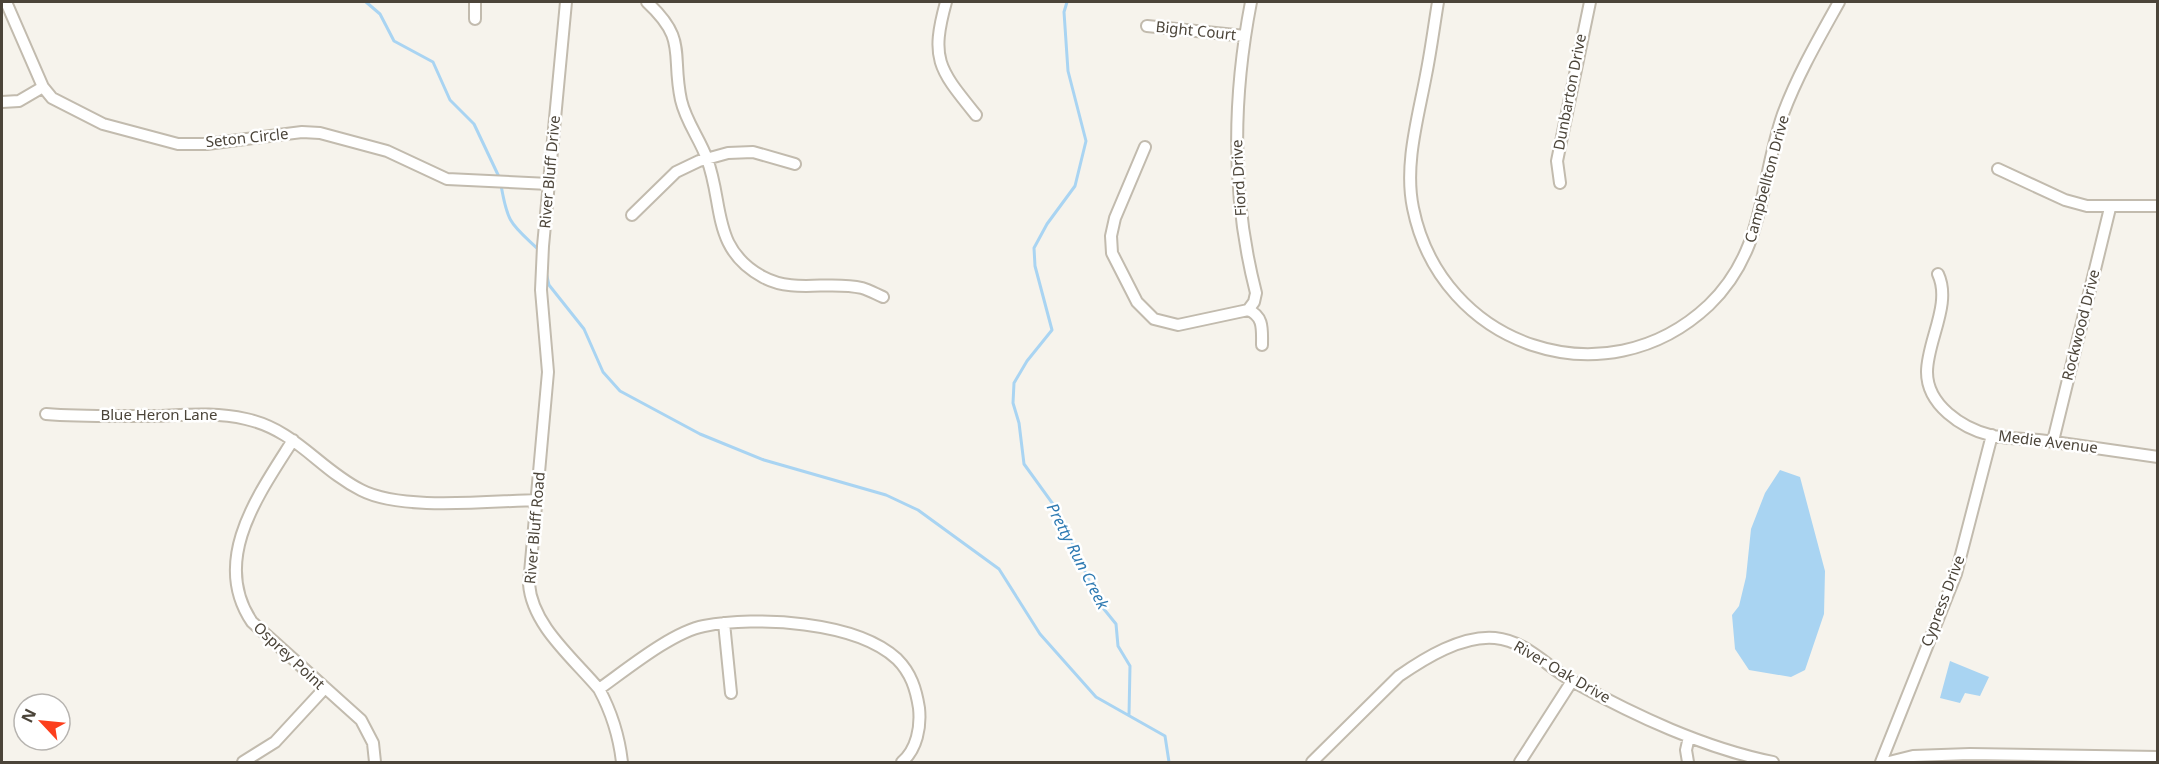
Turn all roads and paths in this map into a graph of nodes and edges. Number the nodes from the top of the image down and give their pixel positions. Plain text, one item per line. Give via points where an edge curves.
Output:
1 (6, 2) edge
2 (475, 2) edge
3 (566, 2) edge
4 (647, 2) edge
5 (946, 2) edge
6 (1251, 2) edge
7 (1438, 2) edge
8 (1590, 2) edge
9 (1839, 2) edge
10 (475, 19) dead end
11 (1147, 26) dead end
12 (1245, 36) junction
13 (43, 87) junction
14 (2, 102) edge
15 (976, 115) dead end
16 (1145, 147) dead end
17 (707, 159) junction
18 (795, 164) dead end
19 (1998, 169) dead end
20 (1560, 183) dead end
21 (549, 184) junction
22 (2157, 206) edge
23 (2110, 208) junction
24 (632, 215) dead end
25 (1938, 274) dead end
26 (882, 297) dead end
27 (1248, 310) junction
28 (547, 344) joint
29 (1262, 345) dead end
30 (46, 414) dead end
31 (1992, 435) junction
32 (293, 440) junction
33 (2053, 441) junction
34 (2157, 457) edge
35 (537, 500) junction
36 (724, 623) junction
37 (1572, 681) junction
38 (324, 689) junction
39 (599, 689) junction
40 (731, 693) dead end
41 (1689, 737) junction
42 (2157, 757) edge
43 (243, 762) edge
44 (375, 762) edge
45 (622, 762) edge
46 (902, 762) edge
47 (1312, 762) edge
48 (1520, 762) edge
49 (1688, 762) edge
50 (1773, 762) edge
51 (1881, 762) edge
52 (1889, 762) edge

1 - 13 street, Seton Circle
2 - 10 street
3 - 21 street, River Bluff Drive
4 - 17 street via 664,18 673,34 684,111
5 - 15 street via 938,33 940,61 948,80
6 - 12 street, Fiord Drive
7 - 9 street, Campbellton Drive via 1410,168 1413,210 1422,239 1446,284 1478,318 1537,346 1589,354 1648,344 1689,320 1732,279 1754,235 1773,146 1795,83
8 - 20 street, Dunbarton Drive via 1557,161
11 - 12 street, Bight Court
12 - 27 street, Fiord Drive via 1236,171 1242,230 1256,293
13 - 14 street via 20,101
13 - 21 street, Seton Circle via 52,98 103,124 178,144 321,133 387,151 447,179
16 - 27 street via 1111,236 1112,254 1137,302 1154,319 1178,325
17 - 18 street via 753,152
17 - 24 street via 676,172
17 - 26 street via 721,231 754,272 781,284 851,286
19 - 23 street via 2076,204
21 - 28 street, River Bluff Drive via 541,290
22 - 23 street
23 - 33 street, Rockwood Drive
25 - 31 street, Medie Avenue via 1943,292 1929,349 1928,380 1948,414
27 - 29 street via 1261,322
28 - 35 street, River Bluff Road via 547,394
30 - 32 street, Blue Heron Lane via 215,413 259,422
31 - 33 street, Medie Avenue
31 - 51 street, Cypress Drive via 1956,574
32 - 35 street, Blue Heron Lane via 352,486 390,500
32 - 38 street, Osprey Point via 239,539 235,576 243,609 252,622
33 - 34 street, Medie Avenue
35 - 39 street, River Bluff Road via 529,584 531,602 544,626
36 - 39 street via 681,634
36 - 40 street
36 - 46 street via 825,628 889,653 913,681 920,714 914,745
37 - 41 street, River Oak Drive
37 - 47 street, River Oak Drive via 1515,643 1473,640 1427,658 1399,676
37 - 48 street
38 - 43 street via 281,736
38 - 44 street, Osprey Point via 355,713 366,727
39 - 45 street, River Bluff Road via 616,728
41 - 49 street
41 - 50 street, River Oak Drive
42 - 52 street via 1960,754 1913,756

